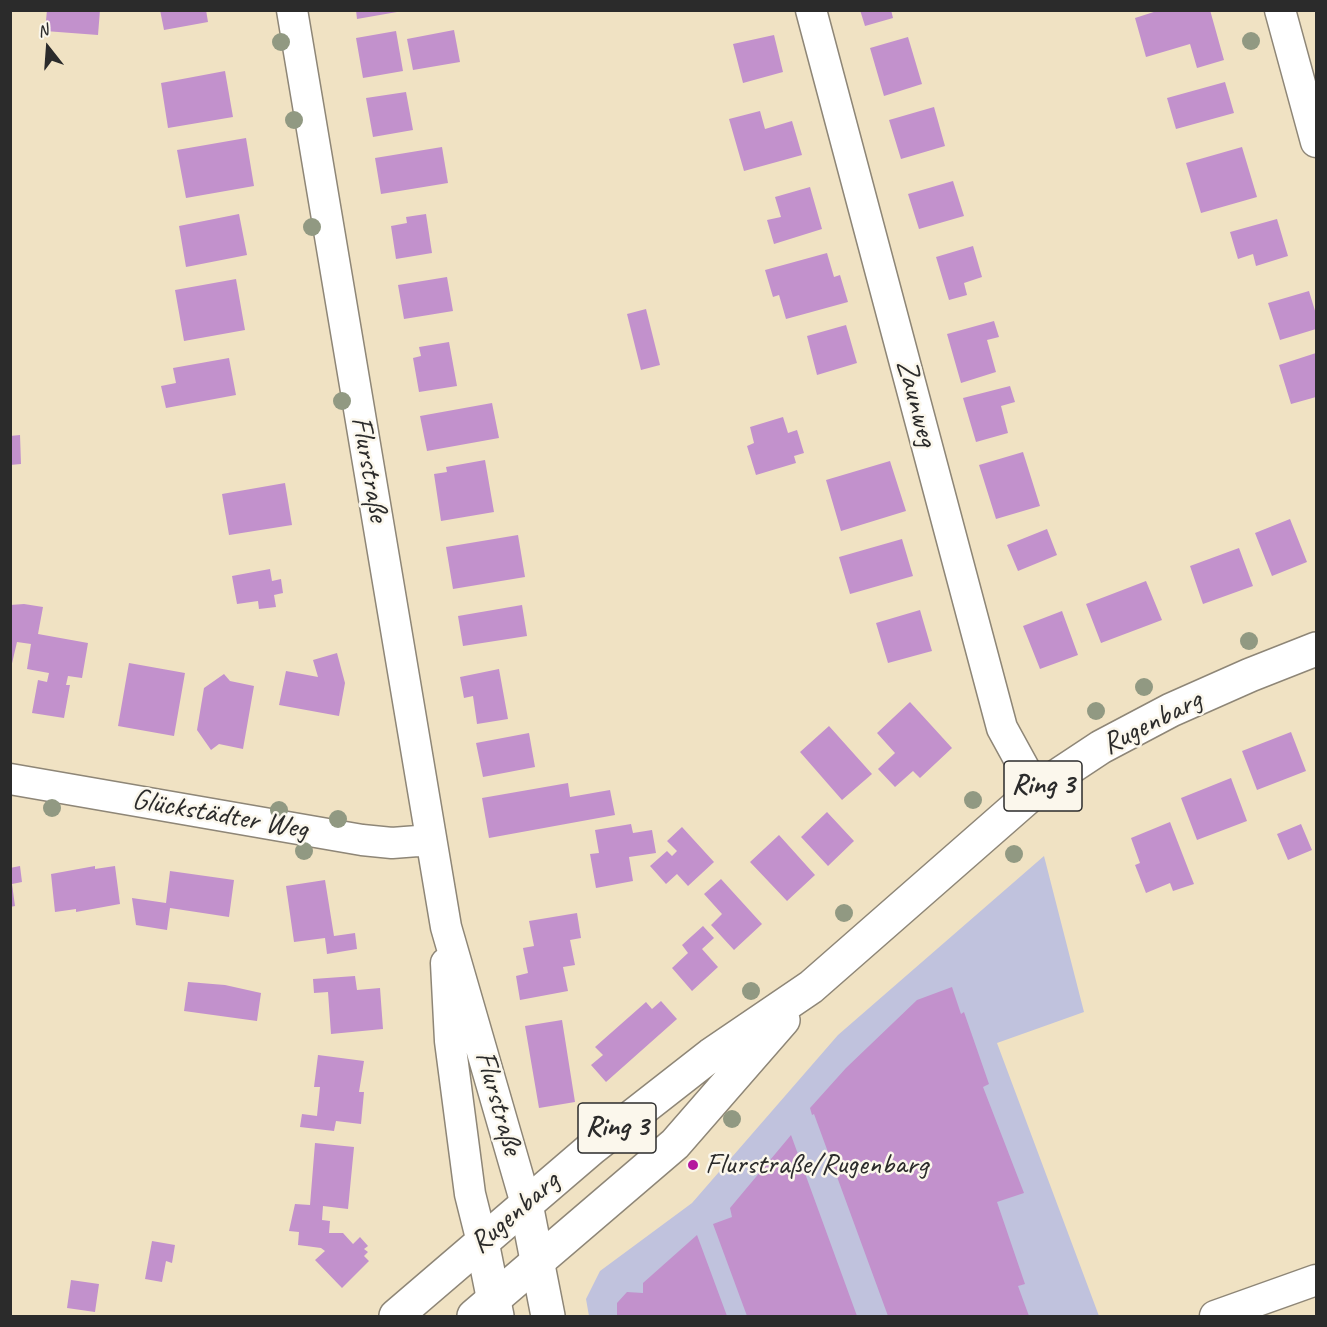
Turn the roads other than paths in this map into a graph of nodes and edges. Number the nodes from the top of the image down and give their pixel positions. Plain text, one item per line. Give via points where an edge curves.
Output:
1 (292, 10) edge
2 (811, 10) edge
3 (1280, 10) edge
4 (1317, 142) edge
5 (1317, 649) edge
6 (10, 779) edge
7 (1036, 790) junction
8 (431, 840) junction
9 (446, 927) junction
10 (811, 987) junction
11 (526, 1204) junction
12 (482, 1242) junction
13 (537, 1263) junction
14 (1317, 1280) edge
15 (489, 1311) edge
16 (396, 1317) edge
17 (548, 1317) edge
18 (1215, 1317) edge

1 - 8 street, Flurstraße
2 - 7 street, Zaunweg via 1002,728
3 - 4 street
5 - 7 main road, Rugenbarg / Ring 3 via 1171,710 1101,747
6 - 8 street, Glückstädter Weg via 362,840
7 - 10 main road, Rugenbarg / Ring 3
8 - 9 street, Flurstraße
9 - 11 street, Flurstraße
9 - 12 street, Flurstraße via 450,1041 470,1194
10 - 11 main road, Rugenbarg / Ring 3 via 711,1055
10 - 13 main road, Rugenbarg / Ring 3 via 675,1143
11 - 12 main road, Rugenbarg / Ring 3
11 - 13 main road, Flurstraße
12 - 15 main road, Flurstraße
12 - 16 main road, Rugenbarg / Ring 3
13 - 15 main road, Rugenbarg / Ring 3
13 - 17 main road, Flurstraße
14 - 18 street

